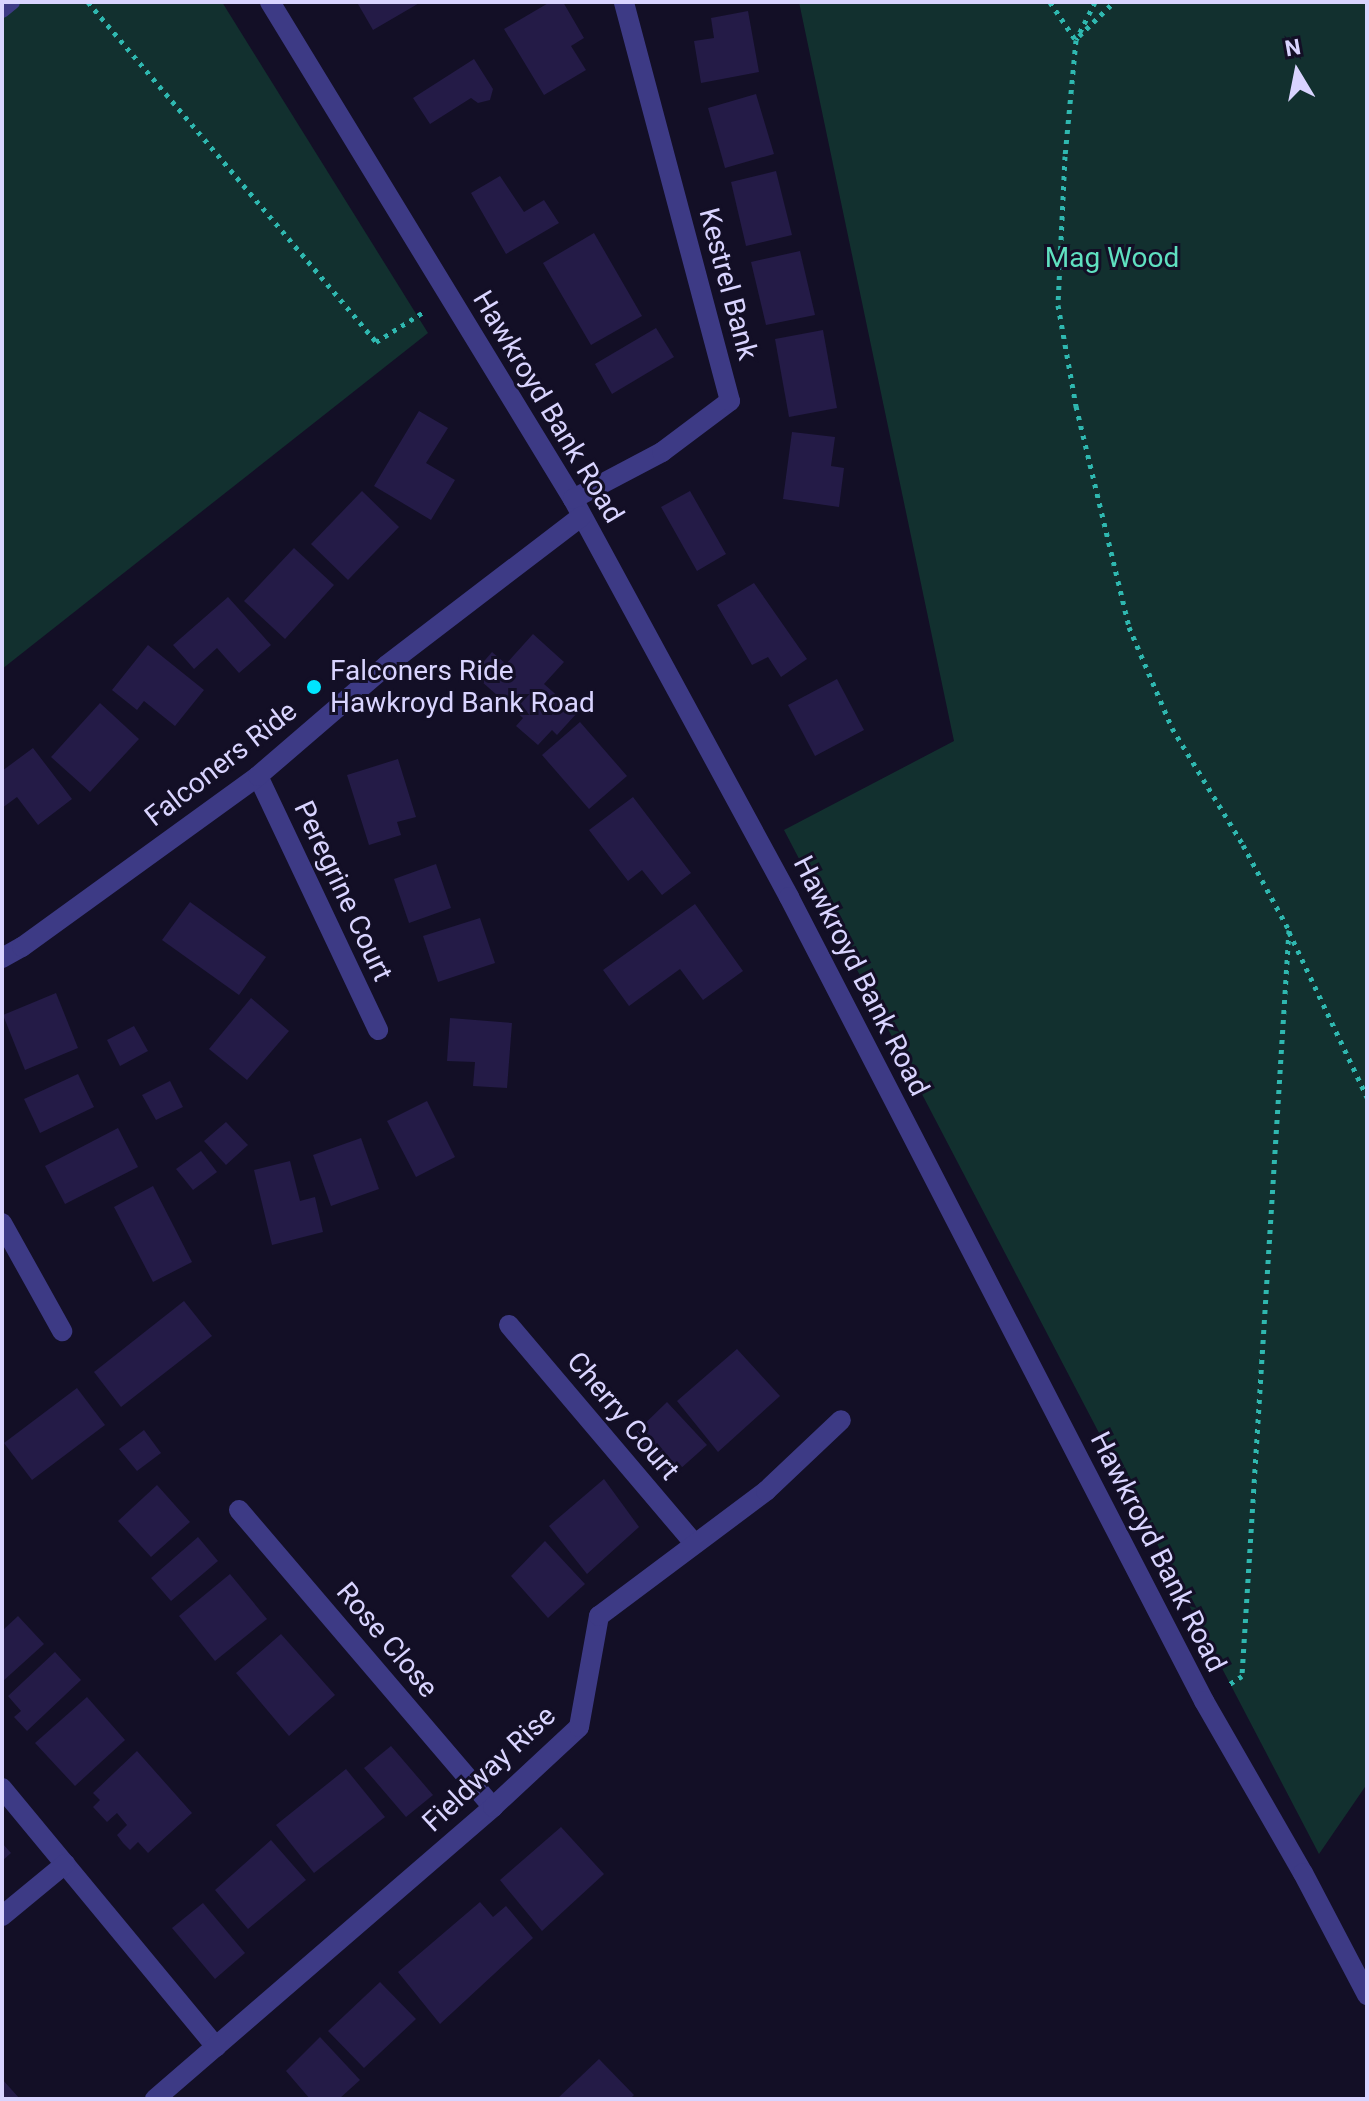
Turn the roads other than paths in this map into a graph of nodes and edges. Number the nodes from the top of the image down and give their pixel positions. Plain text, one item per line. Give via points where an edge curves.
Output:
1 (12, 2) edge
2 (270, 2) edge
3 (624, 2) edge
4 (2, 10) edge
5 (577, 508) junction
6 (258, 776) junction
7 (2, 958) edge
8 (378, 1030) dead end
9 (2, 1223) edge
10 (509, 1325) dead end
11 (62, 1331) dead end
12 (841, 1420) dead end
13 (239, 1510) dead end
14 (695, 1544) junction
15 (2, 1788) edge
16 (493, 1807) junction
17 (65, 1864) junction
18 (2, 1916) edge
19 (1367, 1995) edge
20 (216, 2047) junction
21 (155, 2099) edge

1 - 4 lane
2 - 5 street, Hawkroyd Bank Road
3 - 5 street, Kestrel Bank via 730,401
5 - 6 street, Falconers Ride
5 - 19 street, Hawkroyd Bank Road via 789,897 1204,1701
6 - 7 street, Falconers Ride
6 - 8 street, Peregrine Court
9 - 11 street
10 - 14 street, Cherry Court
12 - 14 street, Fieldway Rise via 766,1491
13 - 16 street, Rose Close
14 - 16 street, Fieldway Rise via 599,1616 579,1727
15 - 17 street
16 - 20 street, Fieldway Rise
17 - 18 street
17 - 20 street
20 - 21 street, Fieldway Rise

